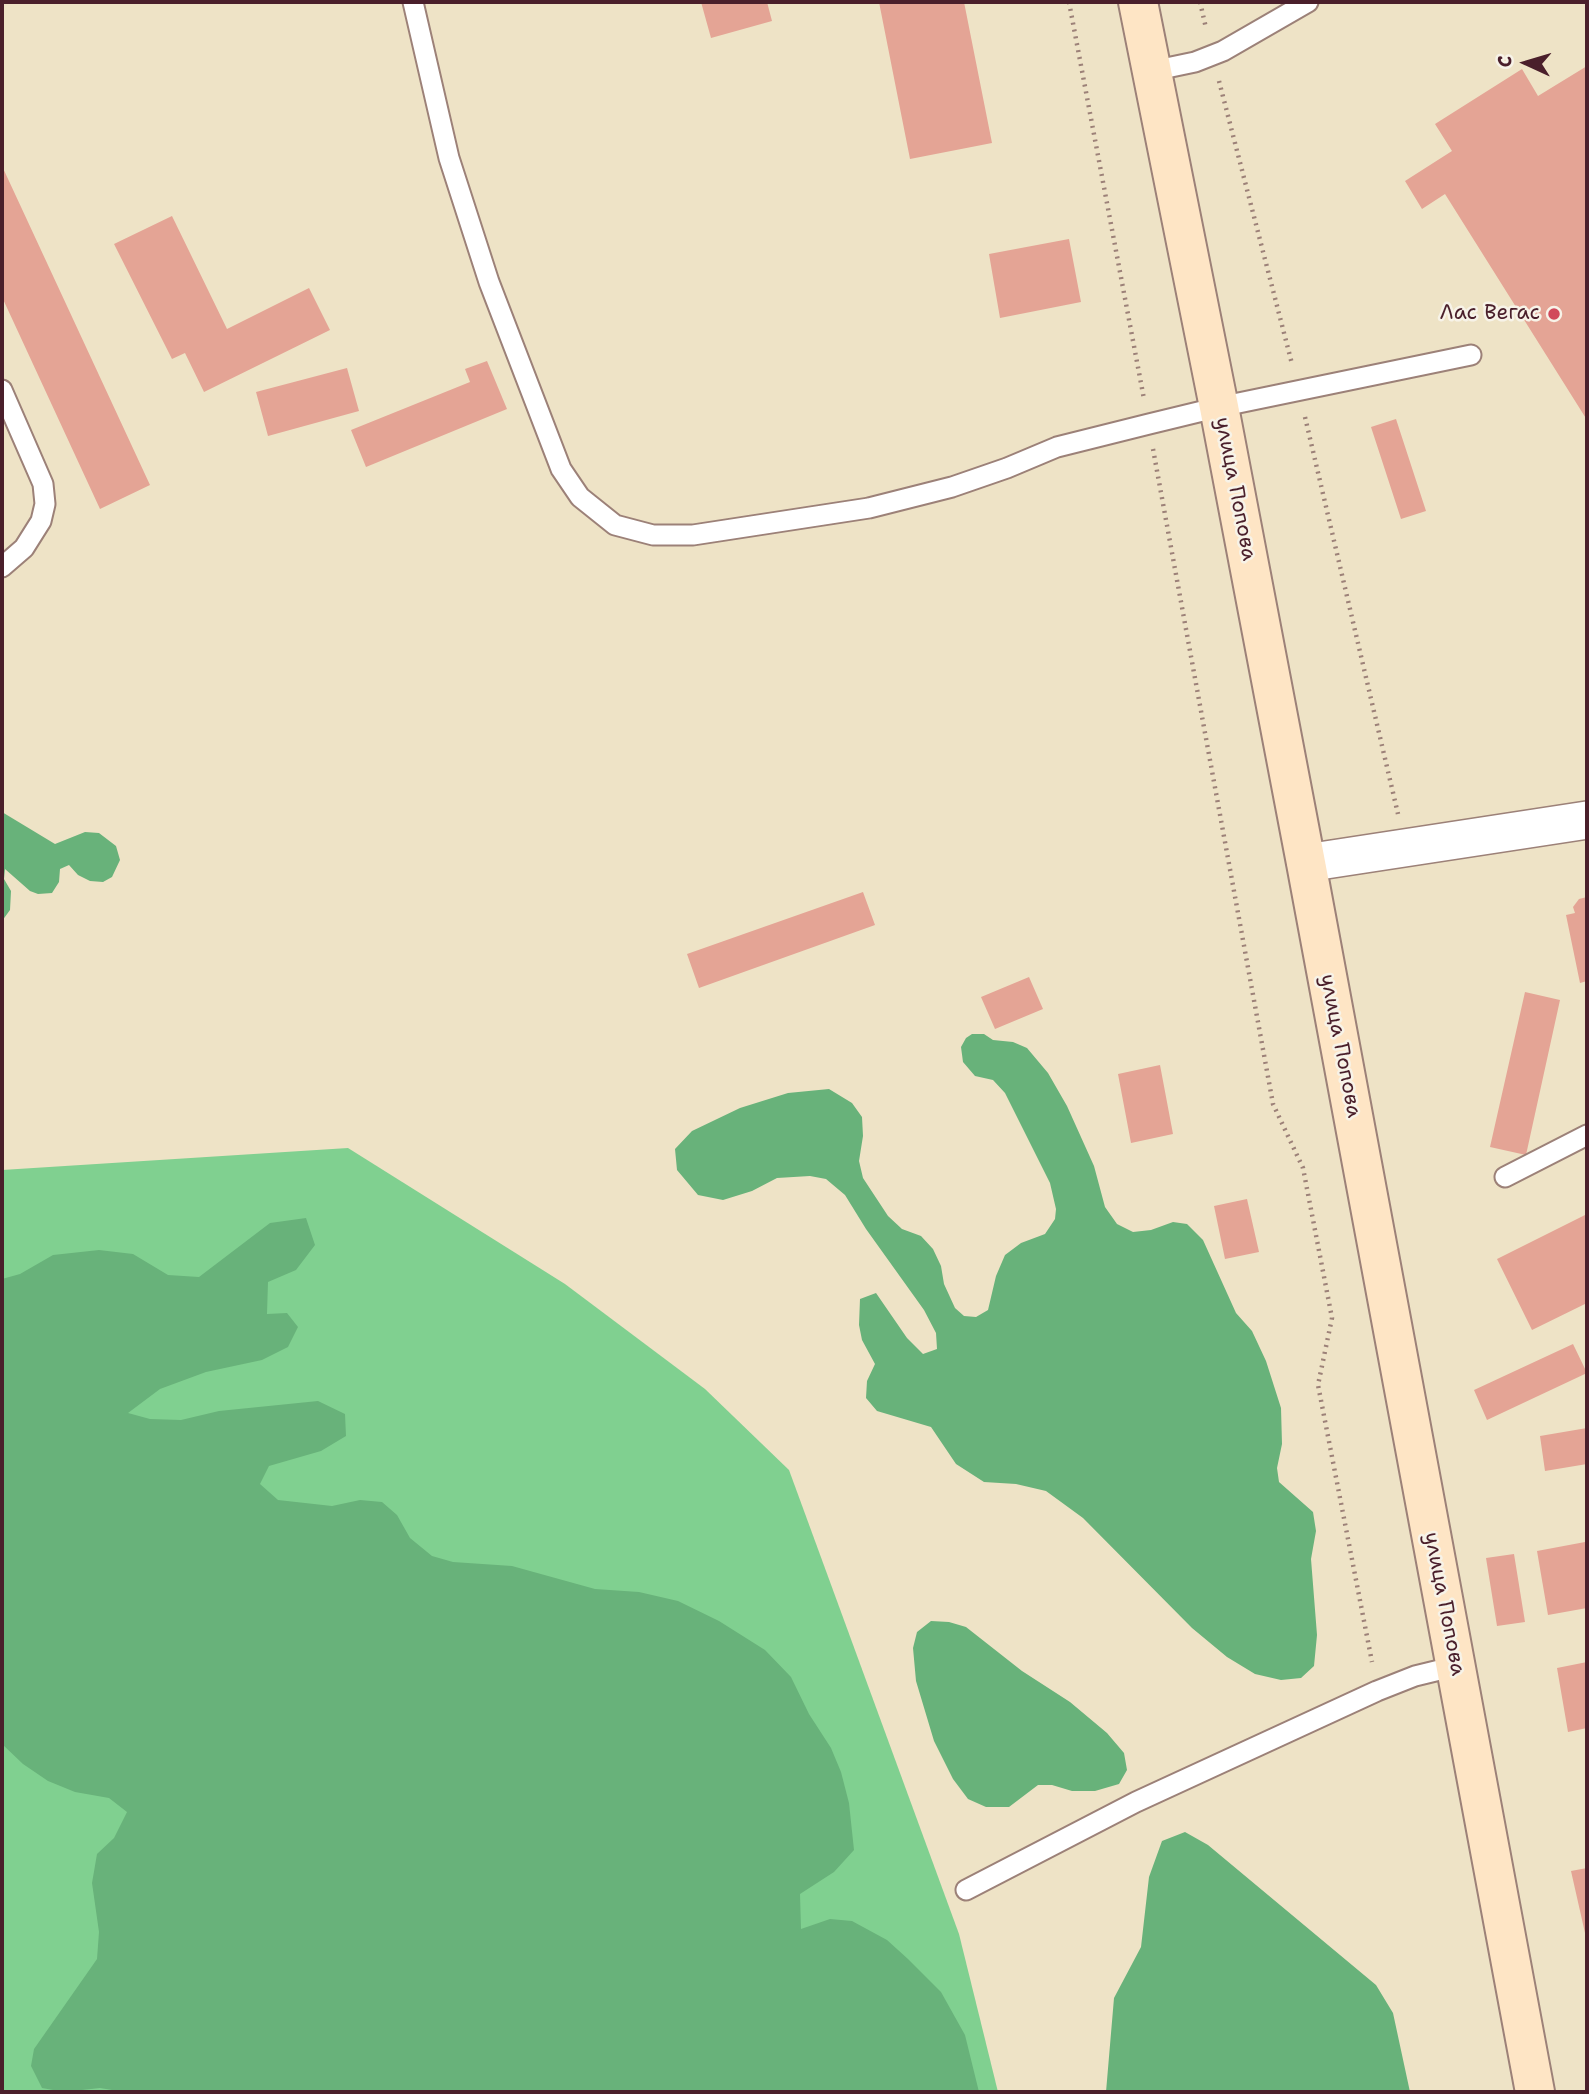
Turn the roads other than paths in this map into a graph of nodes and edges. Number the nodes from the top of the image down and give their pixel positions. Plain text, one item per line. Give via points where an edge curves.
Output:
1 (413, 2) edge
2 (1138, 2) edge
3 (1308, 2) edge
4 (1152, 71) junction
5 (1471, 355) dead end
6 (2, 390) edge
7 (1219, 407) junction
8 (2, 567) edge
9 (1587, 820) edge
10 (1306, 863) junction
11 (1587, 1135) edge
12 (1505, 1177) dead end
13 (1456, 1666) junction
14 (966, 1890) dead end
15 (1535, 2092) edge

1 - 7 lane via 449,158 489,282 561,469 580,497 615,525 653,535 693,535 869,508 952,487 1057,447
2 - 4 main road, улица Попова
3 - 4 lane via 1213,55
4 - 7 main road, улица Попова
5 - 7 lane
6 - 8 lane via 43,484 45,504 41,521 24,548
7 - 10 main road, улица Попова
9 - 10 street
10 - 13 main road, улица Попова
11 - 12 lane
13 - 14 lane via 1377,1691 1136,1802
13 - 15 main road, улица Попова

